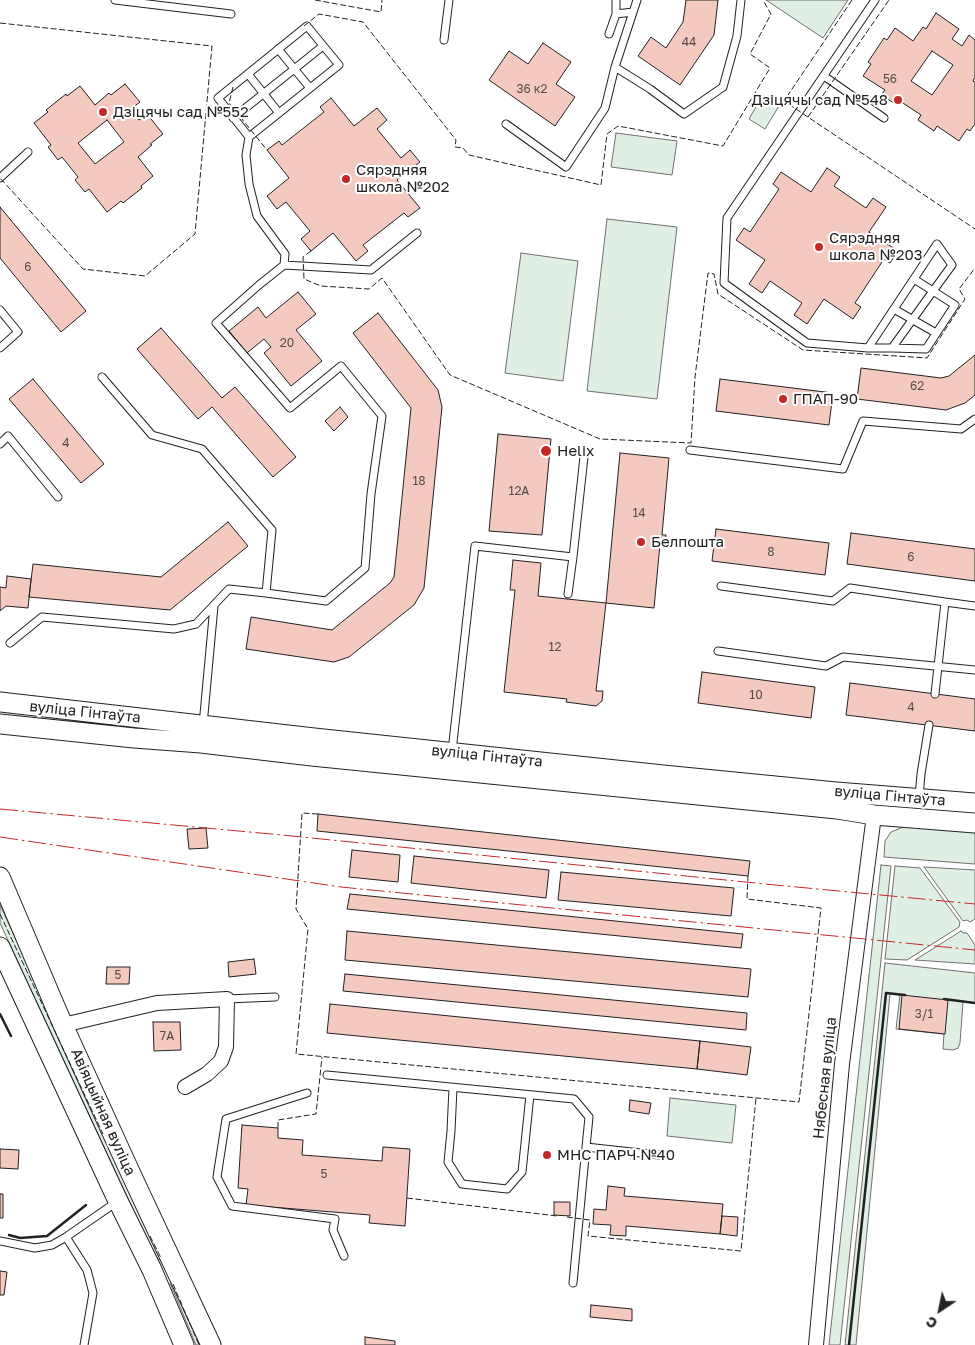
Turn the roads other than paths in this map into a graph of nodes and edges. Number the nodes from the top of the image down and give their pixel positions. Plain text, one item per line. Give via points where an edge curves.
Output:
1 (115, 0) edge
2 (449, 0) edge
3 (616, 0) edge
4 (637, 0) edge
5 (741, 0) edge
6 (876, 0) edge
7 (633, 12) junction
8 (231, 14) dead end
9 (616, 14) junction
10 (609, 34) dead end
11 (444, 40) dead end
12 (323, 46) junction
13 (278, 49) junction
14 (615, 67) junction
15 (294, 69) junction
16 (248, 74) junction
17 (824, 76) junction
18 (310, 88) junction
19 (264, 93) junction
20 (280, 113) junction
21 (233, 118) junction
22 (884, 118) dead end
23 (506, 124) dead end
24 (249, 137) junction
25 (28, 152) dead end
26 (0, 178) edge
27 (417, 233) dead end
28 (284, 265) junction
29 (914, 279) junction
30 (933, 291) junction
31 (894, 309) junction
32 (0, 310) edge
33 (912, 320) junction
34 (936, 333) junction
35 (0, 348) edge
36 (868, 348) junction
37 (892, 348) junction
38 (102, 377) dead end
39 (975, 419) edge
40 (0, 444) edge
41 (690, 450) dead end
42 (584, 457) dead end
43 (58, 497) dead end
44 (573, 557) junction
45 (721, 586) dead end
46 (266, 592) junction
47 (568, 594) dead end
48 (946, 602) junction
49 (214, 606) junction
50 (975, 606) edge
51 (10, 644) dead end
52 (718, 651) dead end
53 (938, 666) junction
54 (975, 670) edge
55 (935, 694) dead end
56 (0, 702) edge
57 (8, 725) edge
58 (929, 725) dead end
59 (202, 734) junction
60 (0, 736) edge
61 (451, 761) junction
62 (876, 795) junction
63 (919, 798) junction
64 (975, 803) edge
65 (874, 815) junction
66 (975, 823) edge
67 (0, 877) edge
68 (0, 947) edge
69 (276, 997) dead end
70 (227, 999) junction
71 (64, 1025) junction
72 (327, 1075) dead end
73 (185, 1087) dead end
74 (453, 1088) junction
75 (307, 1093) dead end
76 (530, 1095) junction
77 (586, 1147) junction
78 (659, 1155) dead end
79 (118, 1201) junction
80 (153, 1220) junction
81 (66, 1237) junction
82 (0, 1240) edge
83 (344, 1256) dead end
84 (173, 1261) junction
85 (152, 1270) junction
86 (573, 1283) dead end
87 (84, 1345) edge
88 (184, 1345) edge
89 (212, 1345) edge
90 (816, 1345) edge

1 - 8 lane
2 - 11 lane
3 - 9 lane
4 - 7 lane
5 - 14 lane via 737,36 723,87 684,114
6 - 17 lane
7 - 9 lane
7 - 14 lane
9 - 10 lane
12 - 13 lane via 307,26
12 - 15 lane
12 - 18 lane via 339,65
13 - 15 lane
13 - 16 lane
14 - 23 lane via 605,108 566,167
15 - 18 lane
15 - 19 lane
16 - 19 lane
16 - 21 lane via 218,98
17 - 22 lane
17 - 36 lane via 727,218 724,283 807,344
18 - 20 lane
19 - 20 lane
19 - 21 lane
20 - 24 lane
21 - 24 lane
24 - 28 lane via 246,155 257,216 285,254
25 - 26 lane
27 - 28 lane via 372,270
28 - 46 lane via 216,323 290,408 341,366 382,416 364,568 326,601
29 - 30 lane
29 - 30 lane via 937,244 952,265
29 - 31 lane
30 - 33 lane
30 - 34 lane via 955,304
31 - 33 lane
31 - 36 lane
32 - 35 lane via 18,332
33 - 34 lane
33 - 37 lane
34 - 37 lane via 926,349
36 - 37 lane
38 - 46 lane via 152,435 202,449 272,530
39 - 41 lane via 961,429 863,421 843,469
40 - 43 lane via 8,436
42 - 44 lane
44 - 47 lane
44 - 61 lane via 476,546
45 - 48 lane via 833,601 850,588
46 - 49 lane via 229,589
48 - 50 lane
48 - 53 lane
49 - 51 lane via 196,624 174,629 42,617
49 - 59 lane
52 - 53 lane via 826,666 843,657
53 - 54 lane
53 - 55 lane
56 - 59 main road, вуліца Гінтаўта
57 - 59 main road, вуліца Гінтаўта via 134,738
57 - 60 main road
58 - 63 lane
59 - 61 main road, вуліца Гінтаўта via 312,756
61 - 62 main road, вуліца Гінтаўта via 672,776
61 - 65 main road, вуліца Гінтаўта
62 - 63 main road, вуліца Гінтаўта
62 - 65 main road
63 - 64 main road, вуліца Гінтаўта
65 - 66 main road, вуліца Гінтаўта
65 - 90 street, Нябесная вуліца via 842,1064
67 - 71 main road, Авіяцыйная вуліца
68 - 79 main road, Авіяцыйная вуліца
69 - 70 lane
70 - 71 street via 157,1003
70 - 73 street via 226,1047 221,1061
71 - 80 main road, Авіяцыйная вуліца
72 - 74 lane
74 - 76 lane
74 - 76 lane via 448,1162 462,1184 507,1188 522,1172
75 - 83 lane via 226,1119 217,1177 232,1206 335,1219 333,1230
76 - 77 lane via 574,1099 589,1117
77 - 78 lane
77 - 86 lane
79 - 80 main road via 133,1199
79 - 81 lane
79 - 85 main road, Авіяцыйная вуліца
80 - 84 main road, Авіяцыйная вуліца
81 - 82 lane via 52,1245 35,1248
81 - 87 lane via 87,1270 93,1293
84 - 85 main road
84 - 89 main road, Авіяцыйная вуліца
85 - 88 main road, Авіяцыйная вуліца

